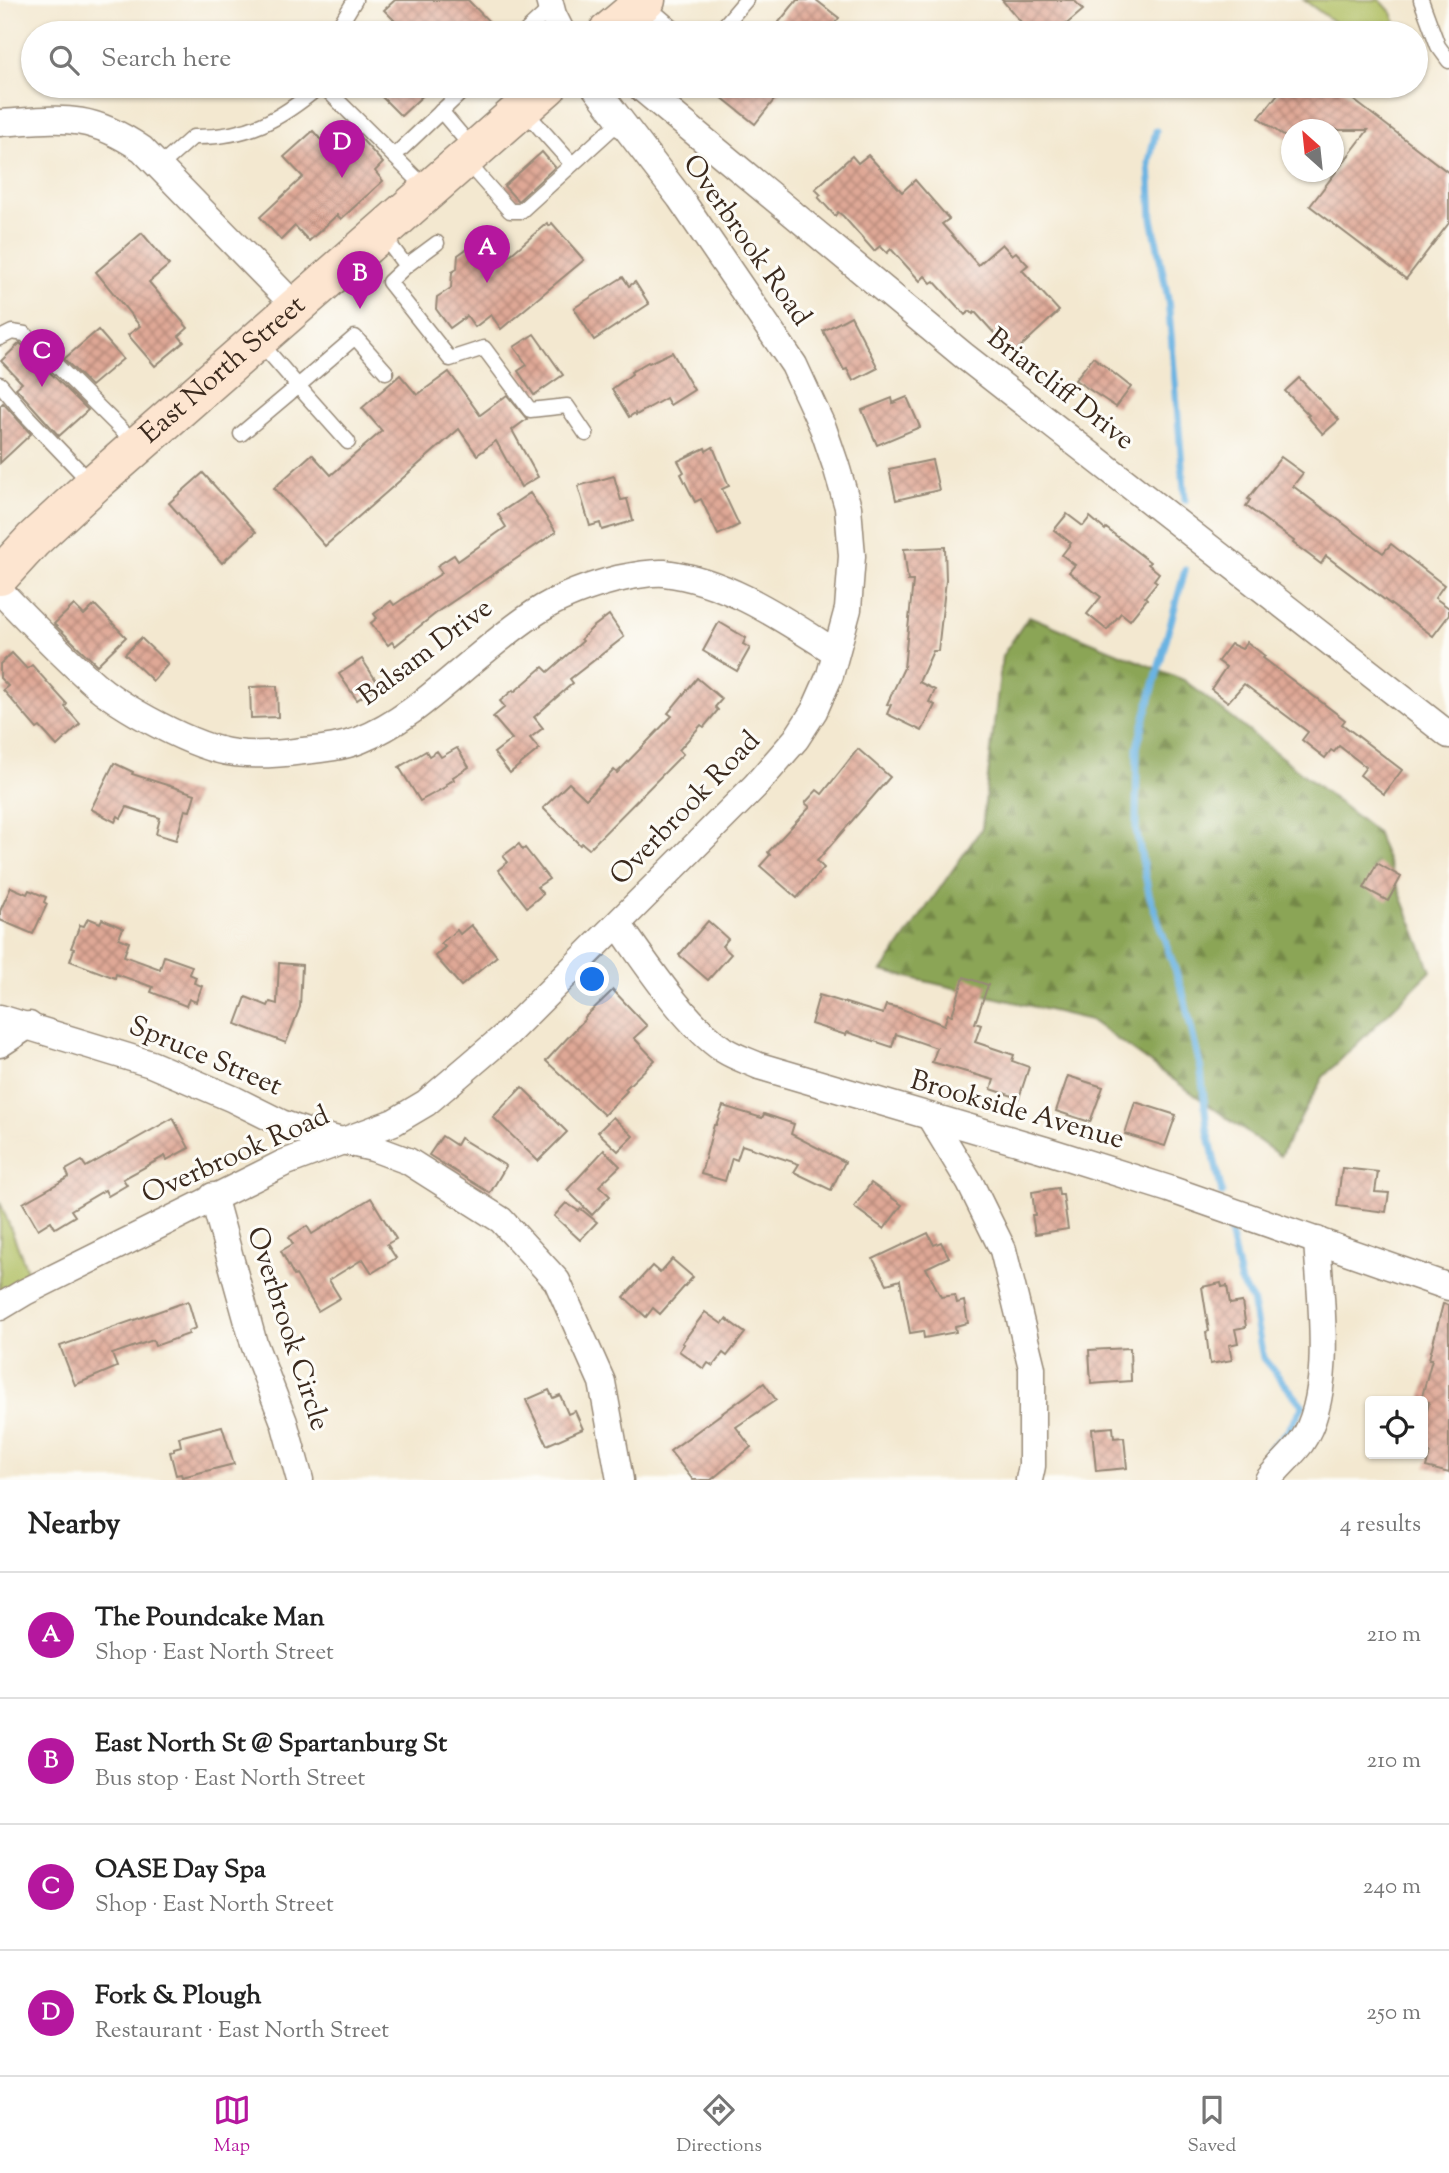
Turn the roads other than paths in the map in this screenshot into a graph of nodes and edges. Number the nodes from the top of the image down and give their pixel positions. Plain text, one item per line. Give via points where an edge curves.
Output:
1 (355, 0) edge
2 (746, 0) edge
3 (1421, 0) edge
4 (644, 1) edge
5 (550, 4) edge
6 (342, 21) edge
7 (535, 21) edge
8 (557, 21) edge
9 (621, 21) edge
10 (666, 21) edge
11 (728, 21) edge
12 (1449, 61) edge
13 (306, 98) edge
14 (334, 98) edge
15 (455, 98) edge
16 (530, 98) edge
17 (603, 98) edge
18 (654, 98) edge
19 (441, 111) junction
20 (620, 121) junction
21 (0, 124) edge
22 (469, 154) junction
23 (394, 156) junction
24 (572, 164) junction
25 (159, 167) junction
26 (428, 190) junction
27 (380, 232) junction
28 (436, 243) dead end
29 (406, 266) junction
30 (295, 306) junction
31 (0, 338) edge
32 (257, 339) junction
33 (386, 372) dead end
34 (0, 384) edge
35 (298, 386) junction
36 (242, 434) dead end
37 (586, 434) dead end
38 (348, 442) dead end
39 (138, 445) junction
40 (93, 485) junction
41 (0, 576) edge
42 (0, 590) edge
43 (835, 652) junction
44 (1449, 734) edge
45 (618, 924) junction
46 (0, 1018) edge
47 (29, 1026) junction
48 (0, 1044) edge
49 (930, 1117) junction
50 (343, 1141) junction
51 (213, 1196) junction
52 (1317, 1240) junction
53 (1449, 1287) edge
54 (0, 1307) edge
55 (300, 1480) edge
56 (620, 1480) edge
57 (1029, 1480) edge
58 (1268, 1480) edge

1 - 6 lane
2 - 11 lane
3 - 12 lane via 1438,46
4 - 9 main road
4 - 10 lane
5 - 7 lane
5 - 8 street
13 - 25 lane via 255,128 219,138 193,137
14 - 23 lane
15 - 19 lane
16 - 22 main road, East North Street
16 - 24 lane
17 - 20 street, Overbrook Road
18 - 44 street, Briarcliff Drive via 963,355
19 - 22 lane
19 - 23 lane
20 - 24 lane
20 - 43 street, Overbrook Road via 680,198 794,365 823,428 848,507 852,555 848,609
21 - 25 street via 83,121 126,138
22 - 24 lane via 510,211 521,211
22 - 26 main road, East North Street
23 - 26 lane
25 - 30 street
26 - 27 main road, East North Street
27 - 29 lane
27 - 30 main road, East North Street
28 - 29 lane
29 - 37 lane via 389,282 450,359 484,348 530,410 567,406
30 - 32 main road, East North Street
31 - 39 lane via 12,332 25,334
32 - 35 lane
32 - 39 main road, East North Street
33 - 35 lane via 355,337
34 - 40 lane
35 - 36 lane
35 - 38 lane
39 - 40 main road, East North Street
40 - 41 main road, East North Street
42 - 43 street, Balsam Drive via 92,682 173,733 233,753 273,755 359,741 423,703 547,603 584,587 629,577 662,573 731,592
43 - 45 street, Overbrook Road via 814,711 796,739
45 - 49 street, Brookside Avenue via 705,1035 726,1051 759,1066
45 - 50 street, Overbrook Road via 507,1034 426,1103 394,1122
46 - 47 street, Spruce Street
47 - 48 street
47 - 50 street, Spruce Street via 151,1064 281,1123
49 - 52 street, Brookside Avenue via 1070,1157
49 - 57 street via 1003,1250 1032,1368
50 - 51 street, Overbrook Road
50 - 56 street, Spruce Street via 408,1161 501,1220 557,1281 602,1382
51 - 54 street, Overbrook Road
51 - 55 street, Overbrook Circle via 254,1344
52 - 53 street, Brookside Avenue
52 - 58 street via 1322,1379 1309,1429

